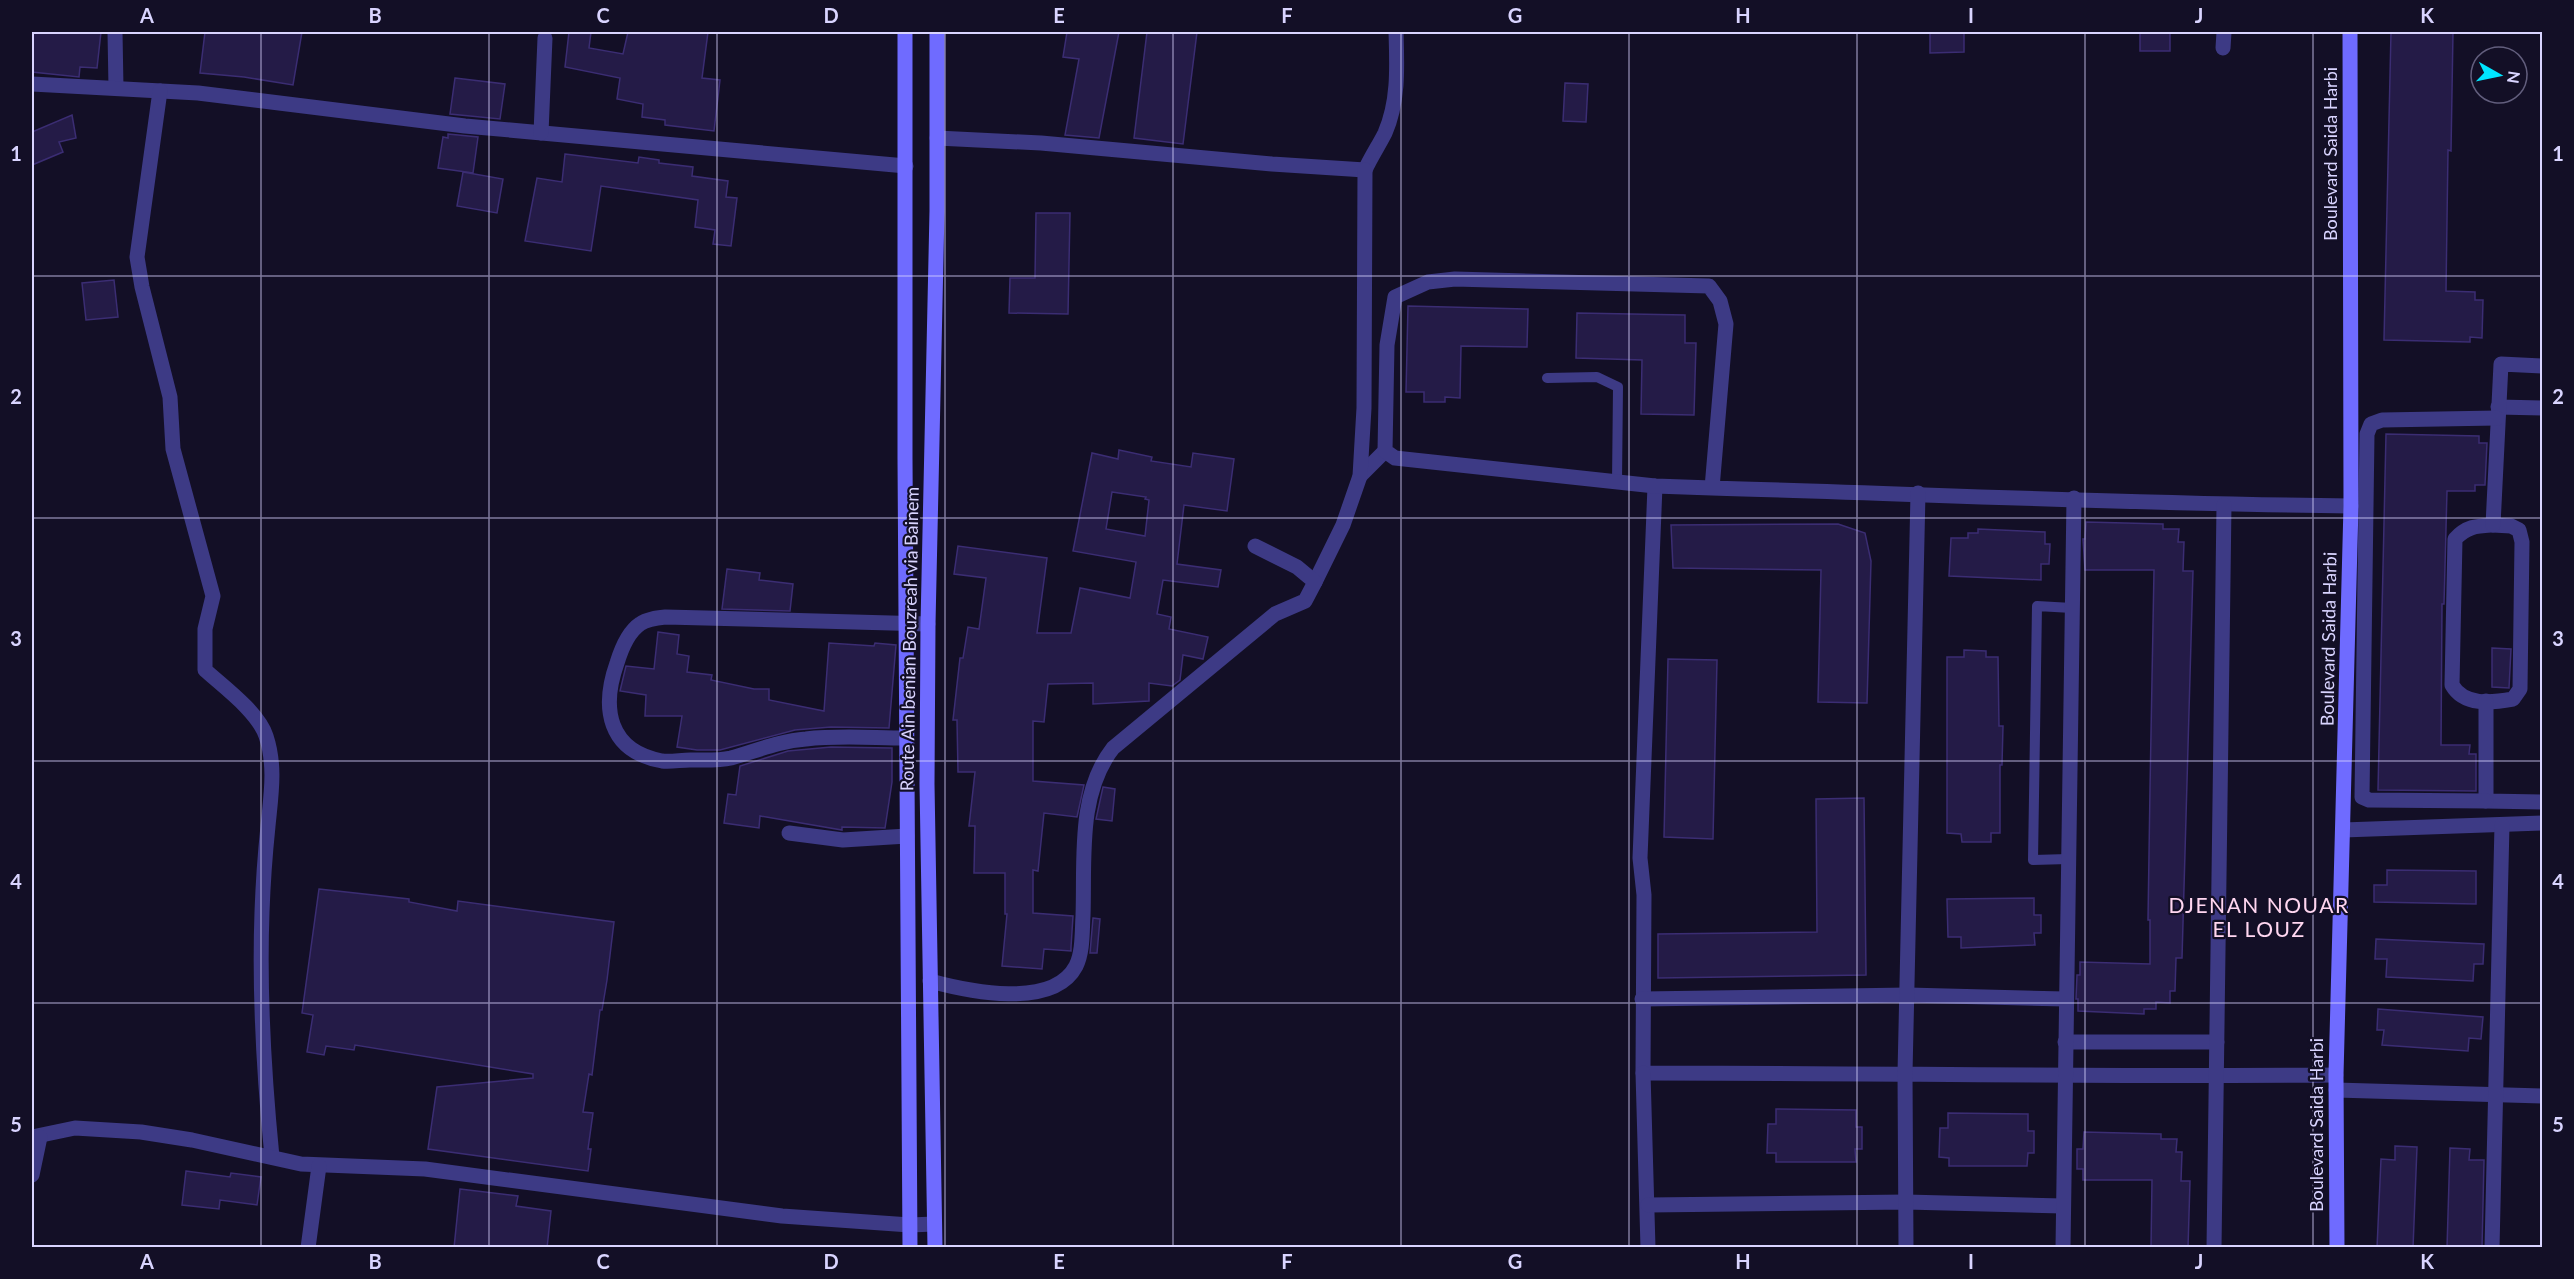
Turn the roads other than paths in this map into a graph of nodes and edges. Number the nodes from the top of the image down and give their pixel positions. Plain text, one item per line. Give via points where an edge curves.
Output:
1 (115, 32) edge
2 (905, 32) edge
3 (938, 32) edge
4 (1396, 32) edge
5 (2224, 32) edge
6 (2350, 32) edge
7 (545, 38) dead end
8 (2223, 48) dead end
9 (32, 84) edge
10 (116, 88) junction
11 (160, 91) junction
12 (541, 133) junction
13 (937, 138) junction
14 (906, 166) junction
15 (1365, 170) junction
16 (2542, 366) edge
17 (1547, 378) dead end
18 (2542, 408) edge
19 (2498, 412) junction
20 (1385, 451) junction
21 (1360, 476) junction
22 (1617, 482) junction
23 (1655, 486) junction
24 (1712, 488) junction
25 (1918, 493) junction
26 (2074, 498) junction
27 (2224, 505) junction
28 (2352, 506) junction
29 (2493, 525) junction
30 (1255, 546) dead end
31 (1315, 582) junction
32 (2072, 608) junction
33 (906, 622) junction
34 (928, 624) junction
35 (2486, 701) junction
36 (906, 738) junction
37 (2486, 801) junction
38 (2542, 802) edge
39 (2542, 822) edge
40 (2502, 825) junction
41 (2343, 830) junction
42 (789, 833) dead end
43 (907, 836) junction
44 (2068, 859) junction
45 (930, 981) junction
46 (1908, 995) junction
47 (1642, 999) junction
48 (2065, 999) junction
49 (2065, 1042) junction
50 (2217, 1042) junction
51 (1643, 1073) junction
52 (1905, 1073) junction
53 (2064, 1076) junction
54 (2217, 1076) junction
55 (2336, 1082) junction
56 (2496, 1095) junction
57 (2542, 1096) edge
58 (36, 1137) edge
59 (272, 1158) junction
60 (319, 1166) junction
61 (32, 1175) edge
62 (1906, 1202) junction
63 (1648, 1205) junction
64 (2063, 1206) junction
65 (934, 1224) junction
66 (910, 1225) junction
67 (308, 1248) edge
68 (910, 1248) edge
69 (935, 1248) edge
70 (1648, 1248) edge
71 (1906, 1248) edge
72 (2063, 1248) edge
73 (2214, 1248) edge
74 (2337, 1248) edge
75 (2492, 1248) edge

1 - 10 street
2 - 14 main road, Route Ain benian Bouzreah via Bainem
3 - 13 main road, Route Ain benian Bouzreah via Bainem
4 - 15 street via 1392,112
5 - 8 street
6 - 28 main road, Boulevard Saida Harbi
7 - 12 street
9 - 10 street
10 - 11 street
11 - 12 street
11 - 59 street via 137,257 170,397 173,449 213,596 205,629 205,670 258,719 272,756 261,957 262,1033
12 - 14 street
13 - 15 street
13 - 34 main road, Route Ain benian Bouzreah via Bainem
14 - 33 main road, Route Ain benian Bouzreah via Bainem
15 - 21 street
16 - 19 street via 2501,364
17 - 22 lane via 1597,377 1618,387
18 - 19 street
19 - 29 street
19 - 37 street via 2382,420 2371,424 2367,434 2362,797
20 - 21 street
20 - 22 street via 1395,458
20 - 24 street via 1386,345 1395,297 1428,282 1455,279 1709,286 1720,301 1726,324
21 - 31 street via 1343,525
22 - 23 street
23 - 24 street
23 - 47 street via 1640,858 1644,895
24 - 25 street
25 - 26 street
25 - 46 street
26 - 27 street
26 - 32 street
27 - 28 street
27 - 50 street
28 - 41 main road, Boulevard Saida Harbi
29 - 35 street via 2519,530 2522,542 2520,689 2513,699
29 - 35 street via 2472,526 2455,539 2452,686 2458,696 2469,701
30 - 31 street via 1297,567
31 - 45 street via 1305,601 1275,615 1121,741 1103,761 1087,818 1081,944 1070,975 1054,985 1008,994 969,991
32 - 44 street
32 - 44 lane via 2037,606 2033,860
33 - 34 street
33 - 36 main road, Route Ain benian Bouzreah via Bainem
33 - 36 street via 666,617 647,620 634,630 620,653 608,702 614,729 621,740 663,761 729,758 768,745 807,739
34 - 45 main road, Route Ain benian Bouzreah via Bainem
35 - 37 street
36 - 43 main road, Route Ain benian Bouzreah via Bainem
37 - 38 street
39 - 40 street
40 - 41 street
40 - 56 street
41 - 55 main road, Boulevard Saida Harbi
42 - 43 street via 843,840
43 - 66 main road, Route Ain benian Bouzreah via Bainem
44 - 48 street
45 - 65 main road, Route Ain benian Bouzreah via Bainem
46 - 47 street
46 - 48 street
46 - 52 street
47 - 51 street
48 - 49 street
49 - 50 street
49 - 53 street
50 - 54 street
51 - 52 street
51 - 63 street
52 - 53 street
52 - 62 street
53 - 54 street
53 - 64 street
54 - 55 street
54 - 73 street
55 - 56 street
55 - 74 main road, Boulevard Saida Harbi
56 - 57 street
56 - 75 street
58 - 59 street via 75,1128 141,1132
58 - 61 street
59 - 60 street
60 - 66 street via 425,1169 782,1216
60 - 67 street
62 - 63 street
62 - 64 street
62 - 71 street
63 - 70 street
64 - 72 street
65 - 66 street
65 - 69 main road, Route Ain benian Bouzreah via Bainem
66 - 68 main road, Route Ain benian Bouzreah via Bainem

